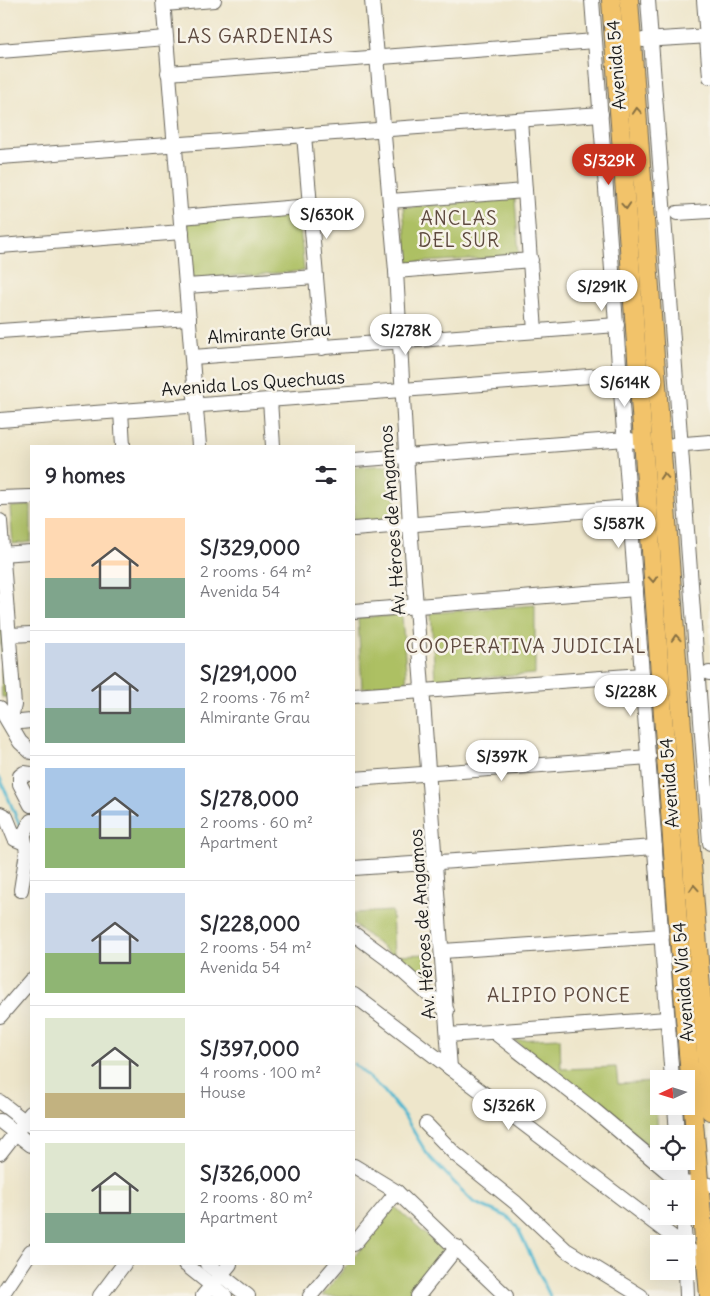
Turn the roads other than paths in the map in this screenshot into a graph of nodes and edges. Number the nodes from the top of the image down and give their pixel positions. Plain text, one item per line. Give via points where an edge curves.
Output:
1 (214, 0) edge
2 (372, 0) edge
3 (592, 0) edge
4 (611, 0) edge
5 (629, 0) edge
6 (648, 0) edge
7 (704, 0) edge
8 (164, 2) edge
9 (708, 36) edge
10 (166, 38) junction
11 (651, 40) junction
12 (596, 41) junction
13 (632, 41) junction
14 (0, 51) edge
15 (377, 57) junction
16 (168, 73) junction
17 (710, 77) edge
18 (601, 114) junction
19 (520, 120) junction
20 (383, 130) junction
21 (304, 135) junction
22 (175, 144) junction
23 (0, 157) edge
24 (525, 190) junction
25 (390, 201) junction
26 (310, 206) junction
27 (710, 211) edge
28 (677, 213) dead end
29 (181, 217) junction
30 (182, 232) junction
31 (0, 246) edge
32 (530, 260) junction
33 (396, 271) junction
34 (316, 277) junction
35 (187, 286) junction
36 (189, 318) junction
37 (618, 325) junction
38 (536, 331) junction
39 (0, 332) edge
40 (400, 342) junction
41 (322, 348) junction
42 (193, 358) junction
43 (657, 369) junction
44 (638, 370) junction
45 (621, 374) junction
46 (403, 390) junction
47 (270, 400) junction
48 (196, 406) junction
49 (121, 411) junction
50 (0, 420) edge
51 (626, 439) junction
52 (710, 442) edge
53 (644, 443) junction
54 (662, 444) junction
55 (123, 445) edge
56 (199, 445) edge
57 (273, 445) edge
58 (681, 445) junction
59 (407, 457) junction
60 (355, 460) edge
61 (30, 496) edge
62 (0, 498) edge
63 (630, 507) junction
64 (0, 522) edge
65 (410, 525) junction
66 (355, 528) edge
67 (30, 552) edge
68 (1, 554) edge
69 (636, 589) junction
70 (416, 606) junction
71 (355, 611) edge
72 (30, 634) edge
73 (10, 635) junction
74 (642, 675) junction
75 (422, 690) junction
76 (355, 696) edge
77 (0, 708) edge
78 (30, 721) edge
79 (10, 723) junction
80 (30, 751) edge
81 (649, 758) junction
82 (428, 773) junction
83 (30, 774) edge
84 (355, 779) edge
85 (30, 803) edge
86 (0, 814) edge
87 (30, 823) edge
88 (24, 837) junction
89 (710, 843) edge
90 (655, 847) junction
91 (673, 848) junction
92 (691, 848) junction
93 (710, 848) edge
94 (436, 862) junction
95 (355, 868) edge
96 (21, 890) dead end
97 (355, 935) edge
98 (662, 936) junction
99 (443, 951) junction
100 (30, 981) edge
101 (355, 996) edge
102 (447, 1011) junction
103 (0, 1016) edge
104 (667, 1019) junction
105 (494, 1032) junction
106 (449, 1035) junction
107 (450, 1068) junction
108 (671, 1070) edge
109 (0, 1102) edge
110 (710, 1111) edge
111 (0, 1121) edge
112 (26, 1123) edge
113 (426, 1124) dead end
114 (30, 1141) edge
115 (0, 1153) edge
116 (355, 1167) edge
117 (674, 1180) edge
118 (705, 1186) edge
119 (397, 1192) junction
120 (671, 1235) edge
121 (355, 1243) edge
122 (457, 1248) junction
123 (30, 1252) edge
124 (695, 1254) edge
125 (706, 1263) junction
126 (123, 1265) edge
127 (186, 1265) edge
128 (207, 1265) edge
129 (229, 1265) edge
130 (336, 1265) edge
131 (686, 1280) edge
132 (212, 1285) edge
133 (1, 1296) edge
134 (100, 1296) edge
135 (225, 1296) edge
136 (248, 1296) edge
137 (310, 1296) edge
138 (418, 1296) edge
139 (506, 1296) edge
140 (641, 1296) edge
141 (687, 1296) edge
142 (709, 1296) edge

1 - 8 street
2 - 15 street, Av. Héroes de Angamos
3 - 12 street
4 -> 44 main road, Avenida 54
5 - 13 main road, Avenida 54
6 - 11 street
7 - 9 street
8 - 10 street
9 - 11 street
9 - 17 street
10 - 14 street
10 - 16 street
11 - 13 street
11 - 58 street
12 - 15 street
12 - 18 street
43 -> 13 main road, Avenida 54
15 - 16 street
15 - 20 street, Av. Héroes de Angamos
16 - 22 street
18 - 19 street
18 - 37 street
19 - 20 street
19 - 24 street
20 - 21 street
20 - 25 street, Av. Héroes de Angamos
21 - 22 street
21 - 26 street
22 - 23 street
22 - 29 street
24 - 25 street
24 - 32 street
25 - 33 street, Av. Héroes de Angamos
26 - 29 street
26 - 34 street
27 - 28 street
29 - 30 street
30 - 31 street
30 - 35 street
32 - 33 street
32 - 38 street
33 - 40 street, Av. Héroes de Angamos
34 - 35 street
34 - 41 street
35 - 36 street
36 - 39 street
36 - 42 street
37 - 38 street, Almirante Grau
37 - 45 street
38 - 40 street, Almirante Grau
40 - 41 street, Almirante Grau
40 - 46 street, Av. Héroes de Angamos
41 - 42 street, Almirante Grau
42 - 48 street
43 - 44 street, Avenida Los Quechuas
43 - 54 main road, Avenida Vía 54
44 - 45 street, Avenida Los Quechuas
44 - 53 main road, Avenida 54
45 - 46 street, Avenida Los Quechuas
45 - 51 street
46 - 47 street, Avenida Los Quechuas
46 - 59 street, Av. Héroes de Angamos
47 - 48 street, Avenida Los Quechuas
47 - 57 street
48 - 49 street, Avenida Los Quechuas
48 - 56 street
49 - 50 street, Avenida Los Quechuas
49 - 55 street
51 - 53 street
51 - 59 street
51 - 63 street
52 - 58 street
53 - 54 street
53 -> 91 main road, Avenida 54
54 - 58 street
92 -> 54 main road, Avenida Vía 54
58 - 89 street
59 - 60 street
59 - 65 street, Av. Héroes de Angamos
61 - 62 street
63 - 65 street
63 - 69 street
64 - 68 street
65 - 66 street
65 - 70 street, Av. Héroes de Angamos
67 - 68 street
68 - 73 street
69 - 70 street
69 - 74 street
70 - 71 street
70 - 75 street, Av. Héroes de Angamos
72 - 73 street
73 - 79 street via 14,705
74 - 75 street
74 - 81 street
75 - 76 street
75 - 82 street, Av. Héroes de Angamos
77 - 79 street
78 - 79 street
79 - 80 street via 20,742
81 - 82 street
81 - 90 street
82 - 84 street
82 - 94 street, Av. Héroes de Angamos
83 - 85 street via 20,776 20,784
86 - 88 street via 6,817 15,840 20,841
87 - 88 street
88 - 96 street via 26,852
90 - 94 street
90 - 98 street
91 - 92 street
91 - 118 main road, Avenida Vía 54
92 - 93 street
110 -> 92 main road, Avenida Vía 54
94 - 95 street
94 - 99 street, Av. Héroes de Angamos
97 - 102 street via 392,962
98 - 99 street
98 - 104 street
99 - 102 street, Av. Héroes de Angamos
100 - 103 street
101 - 107 street
102 - 106 street, Av. Héroes de Angamos
104 - 105 street
104 - 108 street
105 - 106 street
105 - 117 street via 594,1110
106 - 107 street, Av. Héroes de Angamos
107 - 120 street
109 - 112 street
111 - 112 street
112 - 114 street
112 - 115 street
113 - 140 street via 455,1154 516,1203 566,1250
116 - 119 street
118 - 125 main road, Avenida Vía 54
119 - 121 street
119 - 122 street
122 - 138 street
122 - 139 street
123 - 133 street
124 - 125 street
125 - 142 main road, Avenida Vía 54
126 - 134 street
127 - 132 street
128 - 132 street
129 - 132 street
130 - 137 street
131 - 141 street
132 - 135 street
132 - 136 street

